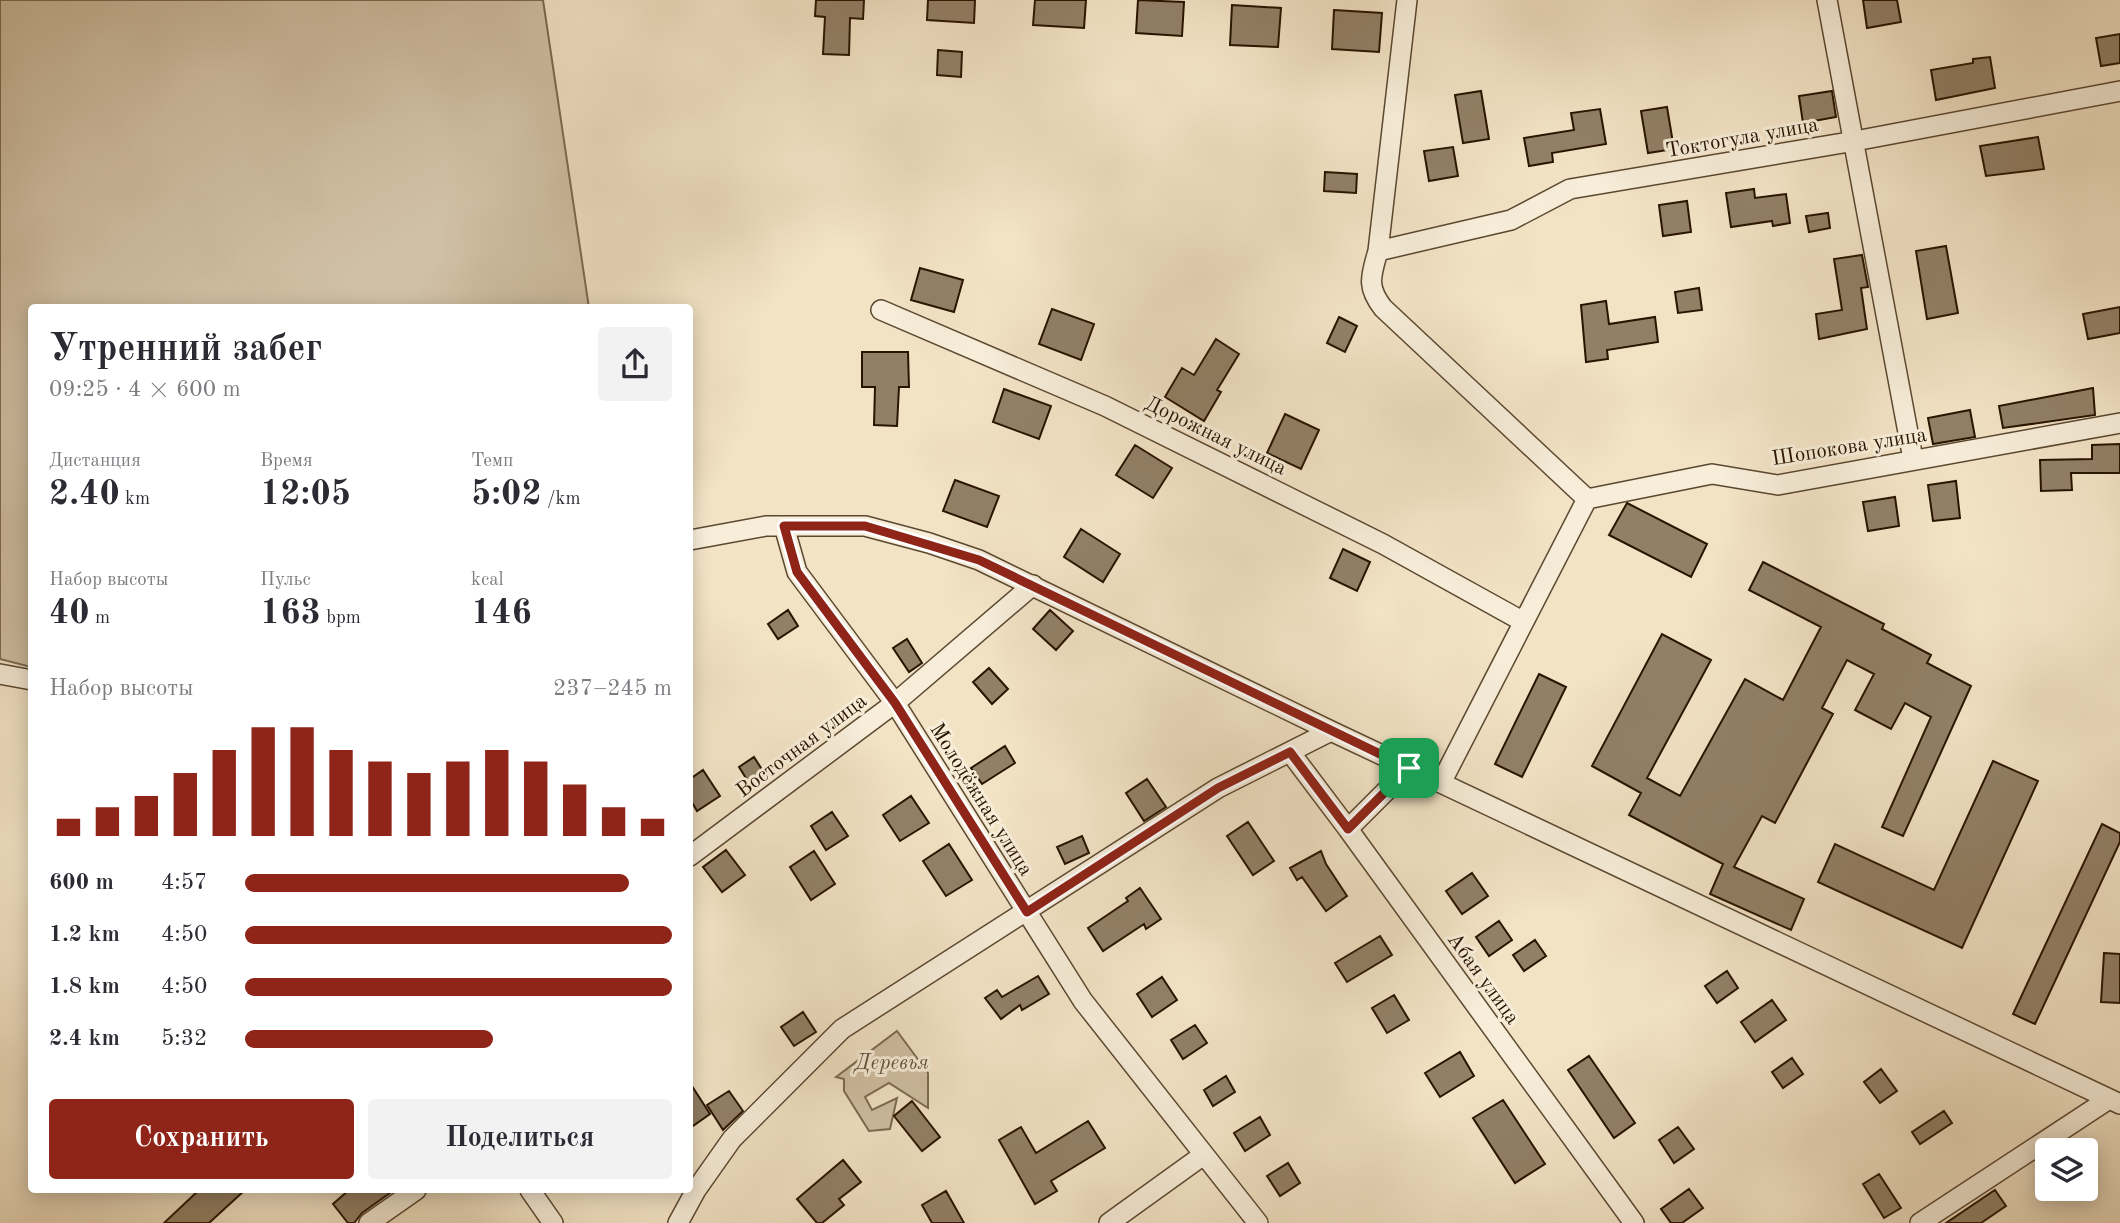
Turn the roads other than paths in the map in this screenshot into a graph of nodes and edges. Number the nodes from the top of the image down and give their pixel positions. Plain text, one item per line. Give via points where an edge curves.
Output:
1 (1408, 0) edge
2 (1827, 0) edge
3 (2120, 91) edge
4 (1855, 141) junction
5 (1378, 251) junction
6 (881, 310) dead end
7 (2120, 423) edge
8 (1913, 459) junction
9 (1587, 499) junction
10 (784, 526) junction
11 (693, 539) edge
12 (1033, 585) junction
13 (1522, 621) junction
14 (0, 674) edge
15 (28, 679) edge
16 (895, 703) junction
17 (1331, 732) junction
18 (1290, 752) junction
19 (1409, 768) junction
20 (1441, 783) junction
21 (1348, 829) junction
22 (693, 854) edge
23 (1027, 912) junction
24 (2114, 1102) edge
25 (1202, 1156) junction
26 (412, 1193) edge
27 (532, 1193) edge
28 (369, 1223) edge
29 (553, 1223) edge
30 (678, 1223) edge
31 (1109, 1223) edge
32 (1258, 1223) edge
33 (1634, 1223) edge
34 (1920, 1223) edge

1 - 5 street
2 - 4 street
3 - 4 street, Токтогула улица
4 - 5 street, Токтогула улица via 1570,189 1511,220
4 - 8 street
5 - 9 street via 1372,294 1383,308
6 - 13 street, Дорожная улица via 1105,406 1383,544
7 - 8 street, Шопокова улица
8 - 9 street, Шопокова улица via 1778,485 1712,474
9 - 13 street
10 - 11 street
10 - 12 street via 865,526 979,560
10 - 16 street, Молодёжная улица via 797,572
12 - 16 street, Восточная улица
12 - 17 street
13 - 20 street
14 - 15 street
16 - 22 street, Восточная улица
16 - 23 street, Молодёжная улица
17 - 18 street
17 - 19 street
18 - 21 street, Абая улица
18 - 23 street via 1218,788
19 - 20 street
19 - 21 street
20 - 24 street
21 - 33 street, Абая улица
23 - 25 street, Молодёжная улица via 1083,1000
23 - 30 street via 842,1029 732,1139
24 - 34 street
25 - 31 street
25 - 32 street, Молодёжная улица
26 - 28 street
27 - 29 street

